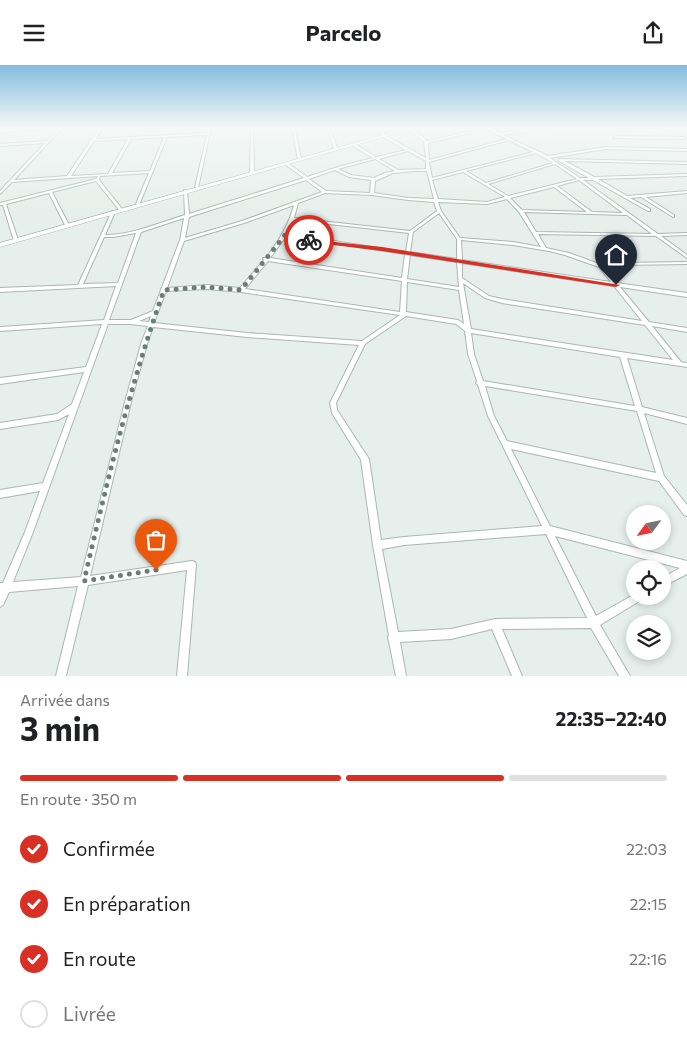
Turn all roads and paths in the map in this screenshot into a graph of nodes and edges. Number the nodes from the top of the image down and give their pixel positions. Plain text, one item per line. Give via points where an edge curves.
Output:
1 (35, 156) edge
2 (83, 156) edge
3 (120, 156) edge
4 (158, 156) edge
5 (204, 156) edge
6 (252, 156) edge
7 (298, 156) edge
8 (312, 156) edge
9 (369, 156) edge
10 (384, 156) edge
11 (418, 156) edge
12 (427, 156) edge
13 (448, 156) edge
14 (522, 156) edge
15 (543, 156) edge
16 (557, 156) edge
17 (667, 156) edge
18 (547, 157) junction
19 (373, 158) junction
20 (299, 159) junction
21 (560, 160) junction
22 (428, 161) junction
23 (673, 162) junction
24 (555, 163) junction
25 (687, 163) edge
26 (287, 164) junction
27 (336, 170) junction
28 (428, 170) junction
29 (397, 171) junction
30 (464, 171) junction
31 (150, 172) junction
32 (252, 173) junction
33 (102, 175) junction
34 (109, 175) junction
35 (687, 175) edge
36 (68, 177) junction
37 (307, 179) junction
38 (374, 179) junction
39 (431, 179) junction
40 (580, 179) junction
41 (593, 179) junction
42 (97, 180) junction
43 (11, 181) junction
44 (485, 183) junction
45 (555, 186) junction
46 (197, 187) junction
47 (185, 191) junction
48 (50, 192) junction
49 (325, 192) junction
50 (680, 192) junction
51 (687, 192) edge
52 (0, 193) edge
53 (372, 194) junction
54 (641, 195) junction
55 (507, 197) junction
56 (626, 197) junction
57 (687, 197) edge
58 (438, 201) junction
59 (2, 203) edge
60 (296, 204) junction
61 (138, 205) junction
62 (121, 210) junction
63 (649, 210) dead end
64 (439, 211) junction
65 (521, 211) junction
66 (113, 212) junction
67 (590, 212) junction
68 (188, 214) junction
69 (626, 214) junction
70 (673, 216) dead end
71 (294, 219) junction
72 (67, 225) junction
73 (139, 231) junction
74 (411, 232) junction
75 (534, 233) junction
76 (687, 234) edge
77 (285, 235) junction
78 (658, 235) junction
79 (104, 236) junction
80 (459, 239) junction
81 (16, 240) junction
82 (182, 240) junction
83 (0, 245) edge
84 (545, 249) junction
85 (410, 253) junction
86 (687, 257) edge
87 (265, 259) junction
88 (459, 261) junction
89 (687, 263) edge
90 (601, 266) junction
91 (460, 279) junction
92 (405, 281) junction
93 (119, 283) junction
94 (80, 285) junction
95 (616, 285) junction
96 (462, 289) junction
97 (0, 290) edge
98 (164, 290) junction
99 (241, 290) junction
100 (687, 295) edge
101 (156, 312) junction
102 (403, 316) junction
103 (105, 322) junction
104 (130, 322) junction
105 (644, 322) junction
106 (151, 325) junction
107 (0, 329) edge
108 (687, 330) edge
109 (469, 331) junction
110 (363, 343) junction
111 (623, 356) junction
112 (679, 364) junction
113 (687, 365) edge
114 (88, 369) junction
115 (0, 381) edge
116 (479, 383) junction
117 (75, 406) junction
118 (639, 409) junction
119 (687, 421) edge
120 (0, 426) edge
121 (505, 444) junction
122 (661, 478) junction
123 (45, 486) junction
124 (0, 493) edge
125 (687, 513) edge
126 (548, 530) junction
127 (377, 545) junction
128 (687, 565) edge
129 (687, 569) edge
130 (671, 578) edge
131 (84, 581) junction
132 (4, 588) edge
133 (0, 602) edge
134 (626, 604) edge
135 (594, 623) junction
136 (495, 624) junction
137 (392, 637) junction
138 (61, 676) edge
139 (182, 676) edge
140 (401, 676) edge
141 (518, 676) edge
142 (625, 676) edge

1 - 43 street
2 - 36 street
3 - 34 street
4 - 31 street
5 - 46 street
6 - 32 street
7 - 20 street
8 - 20 street
9 - 19 street
10 - 19 street
11 - 22 street
12 - 22 street
13 - 22 street
14 - 30 street
15 - 18 street
16 - 18 street
17 - 23 street
18 - 21 street
18 - 24 street
19 - 27 street
19 - 29 street
20 - 26 street
21 - 23 street
21 - 41 street
22 - 28 street
23 - 25 street
24 - 40 street
24 - 44 street
26 - 32 street
26 - 37 street
27 - 37 street
27 - 38 street via 350,176
28 - 29 street
28 - 39 street
29 - 38 street
30 - 39 street
30 - 44 street
31 - 34 street
31 - 61 street
32 - 46 street
33 - 34 street
33 - 36 street
33 - 42 street
35 - 41 street
36 - 43 street
37 - 49 street
37 - 68 street
38 - 53 street
39 - 58 street
40 - 41 street
40 - 45 street
40 - 69 street
41 - 56 street
42 - 48 street
42 - 62 street
43 - 52 street
44 - 55 street
45 - 55 street
45 - 67 street
46 - 47 street
47 - 61 street
47 - 68 street
48 - 59 street
48 - 72 street
49 - 53 street
49 - 60 street
50 - 51 street
50 - 54 street
50 - 57 street
53 - 58 street
54 - 56 street
54 - 70 street
55 - 58 street via 474,204
55 - 65 street
56 - 63 street
58 - 64 street
59 - 81 street
60 - 71 street
60 - 82 street
61 - 62 street
62 - 66 street
64 - 74 street
64 - 80 street
65 - 67 street
65 - 75 street
66 - 72 street
66 - 79 street
67 - 69 street
68 - 73 street
68 - 82 street
69 - 78 street
71 - 74 street
71 - 77 street
72 - 81 street
73 - 79 street
73 - 93 street
74 - 85 street
75 - 78 street
75 - 84 street
76 - 78 street
77 - 85 street
77 - 87 street
78 - 86 street
79 - 94 street
80 - 84 street
80 - 88 street
81 - 83 street
82 - 98 street
84 - 90 street
85 - 88 street
85 - 92 street
87 - 92 street
87 - 99 street
88 - 91 street
88 - 95 street
89 - 90 street
90 - 95 street
91 - 96 street
91 - 105 street via 487,297 502,301
92 - 96 street
92 - 102 street
93 - 94 street
93 - 103 street
94 - 97 street
95 - 100 street
95 - 105 street
96 - 109 street
98 - 99 street via 206,287
98 - 101 street
99 - 102 street
101 - 104 street
101 - 106 street
102 - 109 street via 458,323
102 - 110 street
103 - 104 street
103 - 107 street
103 - 114 street
104 - 106 street
105 - 108 street
105 - 112 street
106 - 110 street
106 - 131 street via 107,481
109 - 111 street
109 - 116 street
110 - 127 street via 333,403 334,411 365,459
111 - 112 street
111 - 118 street
112 - 113 street
114 - 115 street
114 - 117 street
116 - 118 street
116 - 121 street
117 - 120 street via 58,417
117 - 123 street
118 - 119 street
118 - 122 street
121 - 122 street
121 - 126 street
122 - 125 street
123 - 124 street
123 - 132 street
126 - 127 street
126 - 128 street
126 - 135 street
127 - 137 street
129 - 130 street
131 - 132 street
131 - 138 street
131 - 139 street via 192,565
132 - 133 street
134 - 135 street
135 - 136 street
135 - 142 street
136 - 137 street via 451,634
136 - 141 street
137 - 140 street

